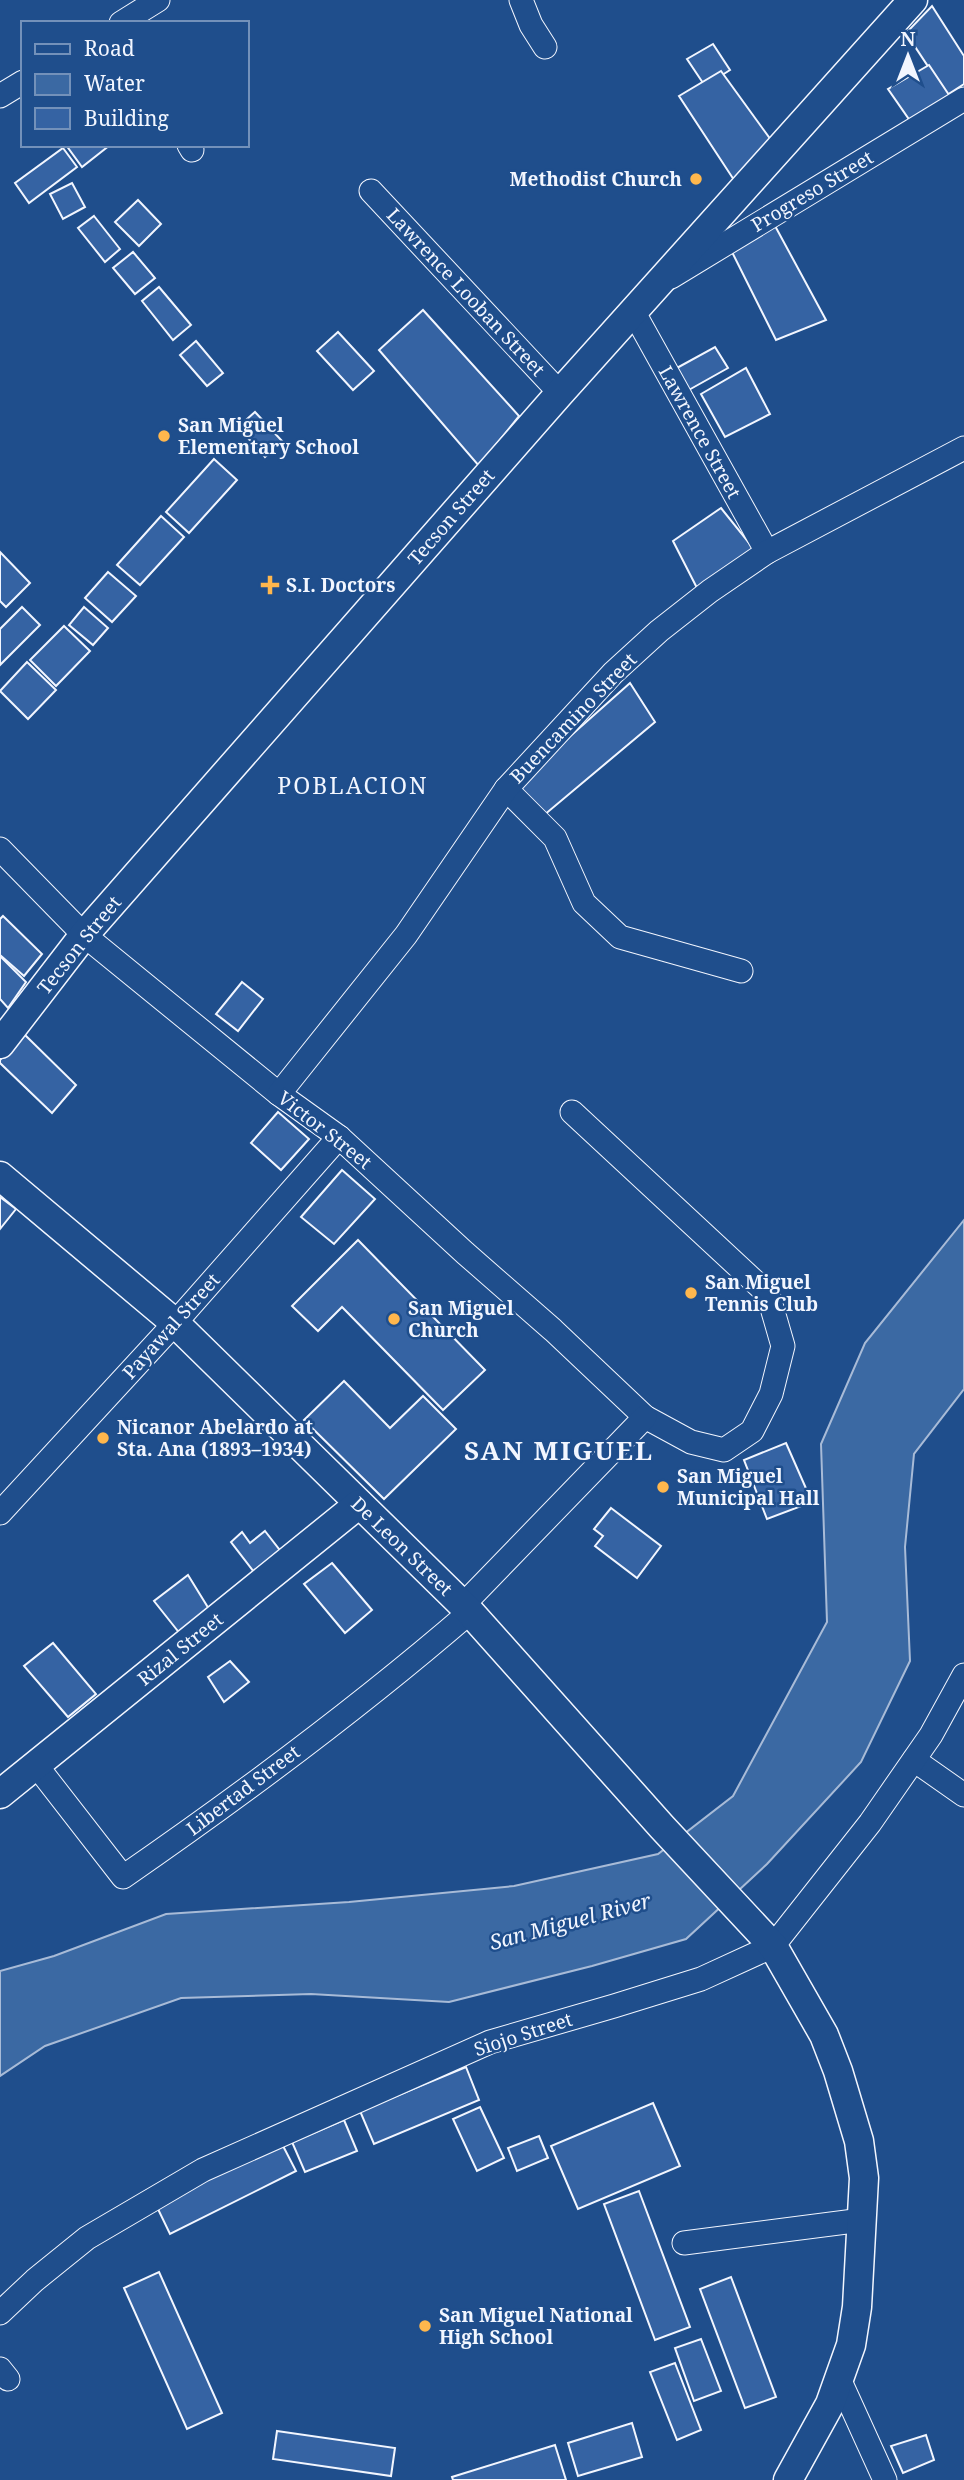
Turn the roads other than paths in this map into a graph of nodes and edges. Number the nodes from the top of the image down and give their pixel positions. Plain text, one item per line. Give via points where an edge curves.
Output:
1 (158, 0) edge
2 (521, 0) edge
3 (913, 0) edge
4 (124, 21) edge
5 (545, 47) dead end
6 (21, 83) edge
7 (0, 96) edge
8 (964, 99) edge
9 (372, 191) dead end
10 (659, 284) junction
11 (633, 311) junction
12 (560, 393) junction
13 (964, 448) edge
14 (766, 552) junction
15 (506, 789) junction
16 (0, 849) edge
17 (84, 935) junction
18 (741, 971) dead end
19 (0, 1044) edge
20 (279, 1094) junction
21 (572, 1112) dead end
22 (339, 1137) junction
23 (0, 1176) edge
24 (175, 1323) junction
25 (645, 1418) junction
26 (359, 1504) junction
27 (0, 1513) edge
28 (467, 1608) junction
29 (964, 1675) edge
30 (914, 1760) junction
31 (36, 1765) junction
32 (0, 1794) edge
33 (964, 1795) edge
34 (769, 1942) junction
35 (862, 2220) junction
36 (684, 2243) dead end
37 (0, 2313) edge
38 (835, 2393) junction
39 (788, 2480) edge
40 (885, 2480) edge

1 - 4 street
2 - 5 street
3 - 10 main road, Tecson Street
6 - 7 street
8 - 10 street, Progreso Street
9 - 12 street, Lawrence Looban Street
10 - 11 main road, Tecson Street
11 - 12 main road, Tecson Street
11 - 14 street, Lawrence Street
12 - 17 main road, Tecson Street
13 - 14 street, Buencamino Street
14 - 15 street, Buencamino Street via 622,664
15 - 18 street via 555,838 584,903 620,937
15 - 20 street, Buencamino Street via 406,935
16 - 17 street, Victor Street
17 - 19 main road, Tecson Street
17 - 20 street, Victor Street
20 - 22 street, Victor Street
21 - 25 street, Victor Street via 768,1294 783,1346 771,1394 752,1432 724,1450 691,1441
22 - 24 street, Payawal Street
22 - 25 street, Victor Street
23 - 24 main road, De Leon Street
24 - 26 main road, De Leon Street
24 - 27 street, Payawal Street
25 - 28 street, Libertad Street
26 - 28 main road, De Leon Street
26 - 31 main road, Rizal Street
28 - 31 street, Libertad Street via 392,1679 123,1877
28 - 34 main road, De Leon Street
29 - 30 street, Siojo Street
30 - 33 street
30 - 34 street, Siojo Street via 870,1823
31 - 32 main road, Rizal Street
34 - 35 main road, De Leon Street via 824,2035 850,2107 864,2178
34 - 37 street, Siojo Street via 701,1979 490,2042 203,2170 87,2238
35 - 36 street
35 - 38 main road, De Leon Street via 857,2307 851,2345
38 - 39 main road, De Leon Street
38 - 40 street

